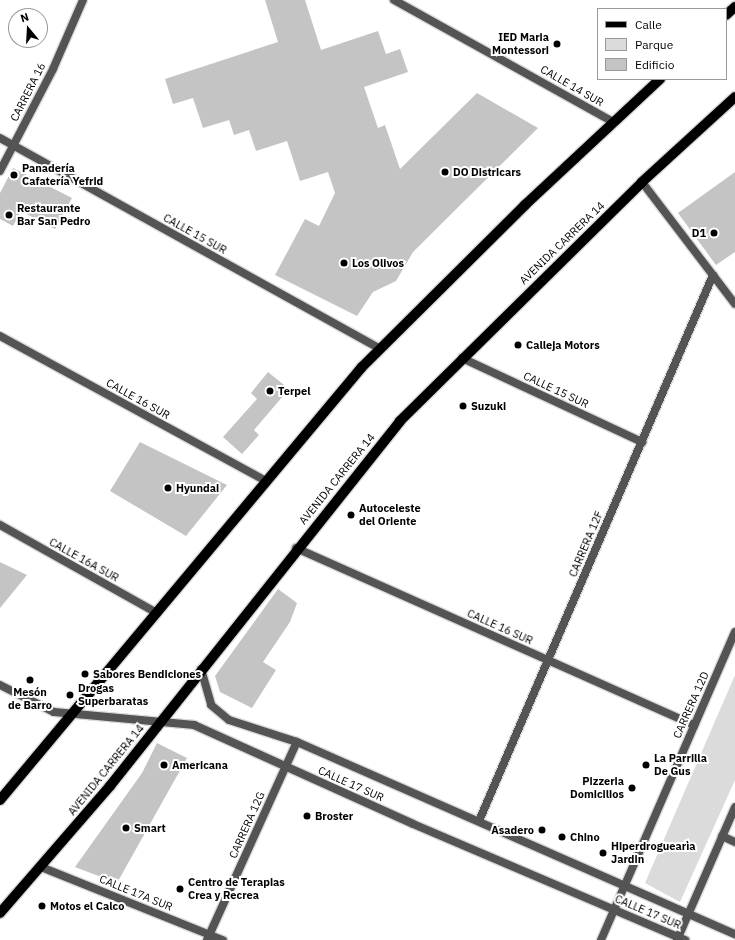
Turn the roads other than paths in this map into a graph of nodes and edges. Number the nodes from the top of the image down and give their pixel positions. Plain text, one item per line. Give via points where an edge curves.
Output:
1 (83, 0) edge
2 (394, 0) edge
3 (735, 7) edge
4 (727, 14) edge
5 (659, 80) edge
6 (735, 97) edge
7 (613, 122) junction
8 (0, 138) edge
9 (14, 145) junction
10 (0, 171) edge
11 (642, 182) junction
12 (713, 275) junction
13 (735, 304) edge
14 (0, 336) edge
15 (380, 349) junction
16 (462, 358) junction
17 (642, 442) junction
18 (266, 481) junction
19 (0, 526) edge
20 (296, 548) junction
21 (157, 614) junction
22 (735, 632) edge
23 (548, 660) junction
24 (201, 669) junction
25 (0, 685) edge
26 (74, 714) junction
27 (161, 720) junction
28 (694, 726) junction
29 (297, 742) junction
30 (286, 766) junction
31 (0, 800) edge
32 (735, 807) edge
33 (479, 821) junction
34 (722, 836) junction
35 (735, 842) edge
36 (42, 867) junction
37 (625, 885) junction
38 (614, 910) junction
39 (0, 913) edge
40 (689, 913) junction
41 (735, 934) edge
42 (208, 937) edge
43 (680, 939) edge
44 (223, 940) edge
45 (601, 940) edge

1 - 9 street, CARRERA 16
2 - 7 street, CALLE 14 SUR
3 - 4 main road
5 - 7 main road
6 - 11 main road, AVENIDA CARRERA 14
7 - 15 main road
8 - 9 street, CALLE 15 SUR
9 - 10 street, CARRERA 16
9 - 15 street, CALLE 15 SUR
11 - 12 street
11 - 16 main road, AVENIDA CARRERA 14
12 - 13 street
12 - 17 street, CARRERA 12F
14 - 18 street, CALLE 16 SUR
15 - 18 main road
16 - 17 street, CALLE 15 SUR
16 - 20 main road, AVENIDA CARRERA 14 via 382,442
17 - 23 street, CARRERA 12F
18 - 21 main road
19 - 21 street, CALLE 16A SUR
20 - 23 street, CALLE 16 SUR
20 - 24 main road, AVENIDA CARRERA 14
21 - 26 main road
22 - 28 street, CARRERA 12D
23 - 28 street, CALLE 16 SUR
23 - 33 street, CARRERA 12F
24 - 27 main road, AVENIDA CARRERA 14
24 - 29 street, CALLE 17 SUR via 206,696 218,713
25 - 26 street, CALLE 17 SUR via 46,710
26 - 27 street, CALLE 17 SUR
26 - 31 main road
27 - 30 street, CALLE 17 SUR via 194,725
27 - 36 main road, AVENIDA CARRERA 14
28 - 37 street, CARRERA 12D
29 - 30 street, CARRERA 12G
29 - 33 street, CALLE 17 SUR
30 - 38 street, CALLE 17 SUR
30 - 42 street, CARRERA 12G
32 - 34 street
33 - 37 street, CALLE 17 SUR
34 - 35 street
34 - 40 street
36 - 39 main road, AVENIDA CARRERA 14
36 - 42 street, CALLE 17A SUR
37 - 38 street, CARRERA 12D
37 - 40 street, CALLE 17 SUR
38 - 43 street, CALLE 17 SUR
38 - 45 street, CARRERA 12D
40 - 41 street, CALLE 17 SUR
40 - 43 street
42 - 44 street, CALLE 17A SUR

